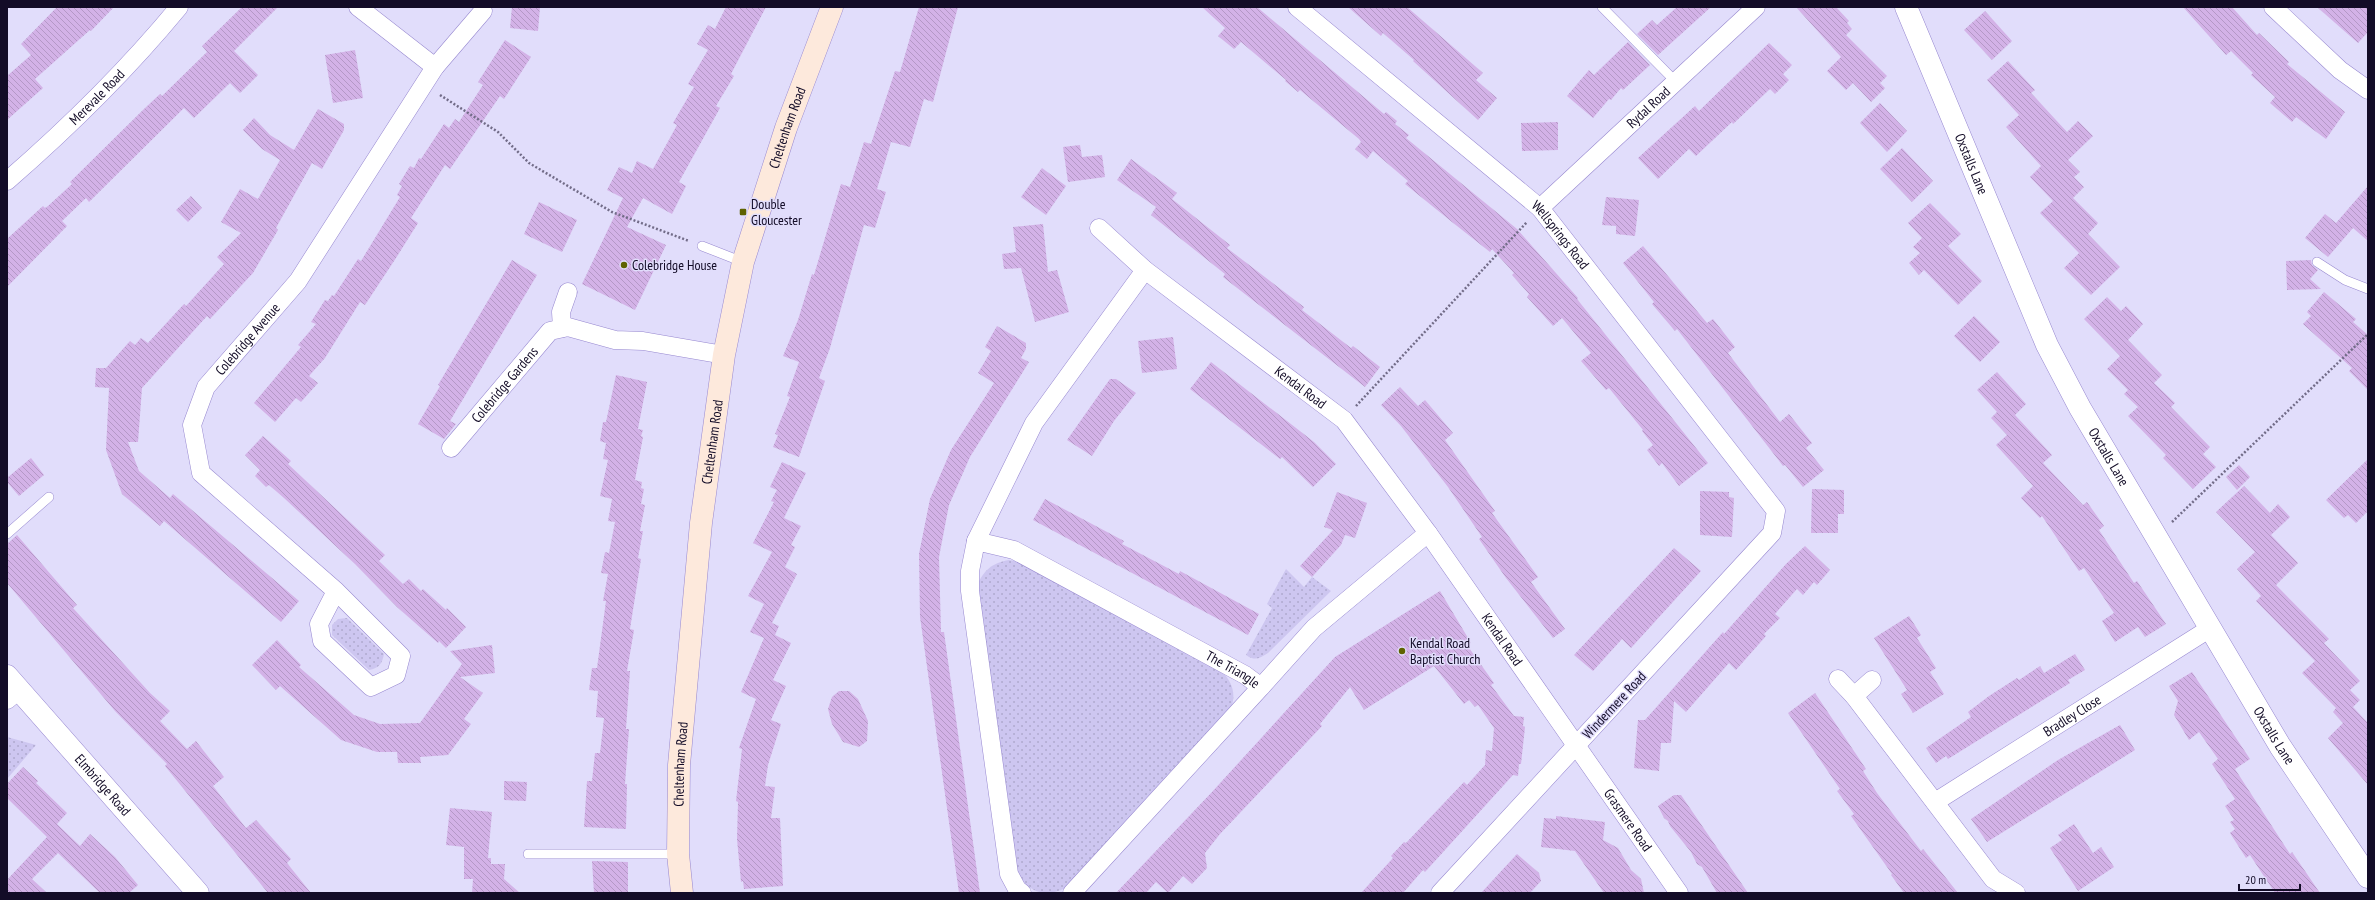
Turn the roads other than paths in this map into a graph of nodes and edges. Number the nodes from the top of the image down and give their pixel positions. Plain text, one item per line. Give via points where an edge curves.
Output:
1 (179, 7) edge
2 (358, 7) edge
3 (832, 7) edge
4 (1297, 7) edge
5 (1602, 7) edge
6 (1756, 7) edge
7 (1906, 7) edge
8 (2273, 7) edge
9 (483, 12) dead end
10 (435, 67) junction
11 (1675, 81) junction
12 (2368, 90) edge
13 (7, 181) edge
14 (1540, 208) junction
15 (1099, 228) dead end
16 (702, 246) road end
17 (743, 262) junction
18 (2317, 262) dead end
19 (1145, 270) junction
20 (2368, 289) edge
21 (568, 292) dead end
22 (562, 328) junction
23 (724, 355) junction
24 (452, 448) dead end
25 (49, 496) dead end
26 (1776, 511) joint
27 (1428, 533) junction
28 (7, 534) edge
29 (976, 541) junction
30 (336, 591) junction
31 (2209, 629) junction
32 (1838, 678) dead end
33 (1872, 680) dead end
34 (1261, 687) junction
35 (11, 688) edge
36 (1854, 696) junction
37 (1577, 746) junction
38 (1935, 802) junction
39 (528, 854) dead end
40 (678, 854) junction
41 (2368, 877) edge
42 (198, 893) edge
43 (682, 893) edge
44 (1022, 893) edge
45 (1072, 893) edge
46 (1440, 893) edge
47 (1679, 893) edge
48 (2016, 893) edge

1 - 13 street, Merevale Road via 129,63 43,150
2 - 10 street
3 - 17 main road, Cheltenham Road via 786,128
4 - 14 street, Wellsprings Road
5 - 11 lane
6 - 11 street, Rydal Road
7 - 31 street, Oxstalls Lane via 2047,345 2080,408
8 - 12 street via 2340,70
9 - 10 street, Colebridge Avenue
10 - 30 street, Colebridge Avenue via 298,281 206,386 192,425 201,473
11 - 14 street, Rydal Road
14 - 26 street, Wellsprings Road
15 - 19 street, Kendal Road
16 - 17 lane
17 - 23 main road, Cheltenham Road
18 - 20 lane via 2345,280
19 - 27 street, Kendal Road via 1344,420
19 - 29 street via 1034,423
21 - 22 street via 561,312
22 - 23 street via 568,327 615,340 642,341
22 - 24 street, Colebridge Gardens via 550,331
23 - 40 main road, Cheltenham Road via 701,523 687,672 679,765
25 - 28 lane
26 - 37 street, Windermere Road via 1772,533
27 - 34 street via 1314,628
27 - 37 street, Kendal Road
29 - 34 street, The Triangle via 1014,550 1245,675
29 - 44 street via 970,571 970,591 1009,874
30 - 30 street, Colebridge Avenue via 401,656 396,675 371,688 322,641 319,624
31 - 38 street, Bradley Close
31 - 41 street, Oxstalls Lane via 2280,746
32 - 36 street
33 - 36 street
34 - 45 street, The Triangle
35 - 42 street, Elmbridge Road
36 - 38 street
37 - 46 street, Windermere Road
37 - 47 street, Grasmere Road
38 - 48 street via 1993,879
39 - 40 lane
40 - 43 main road, Cheltenham Road

